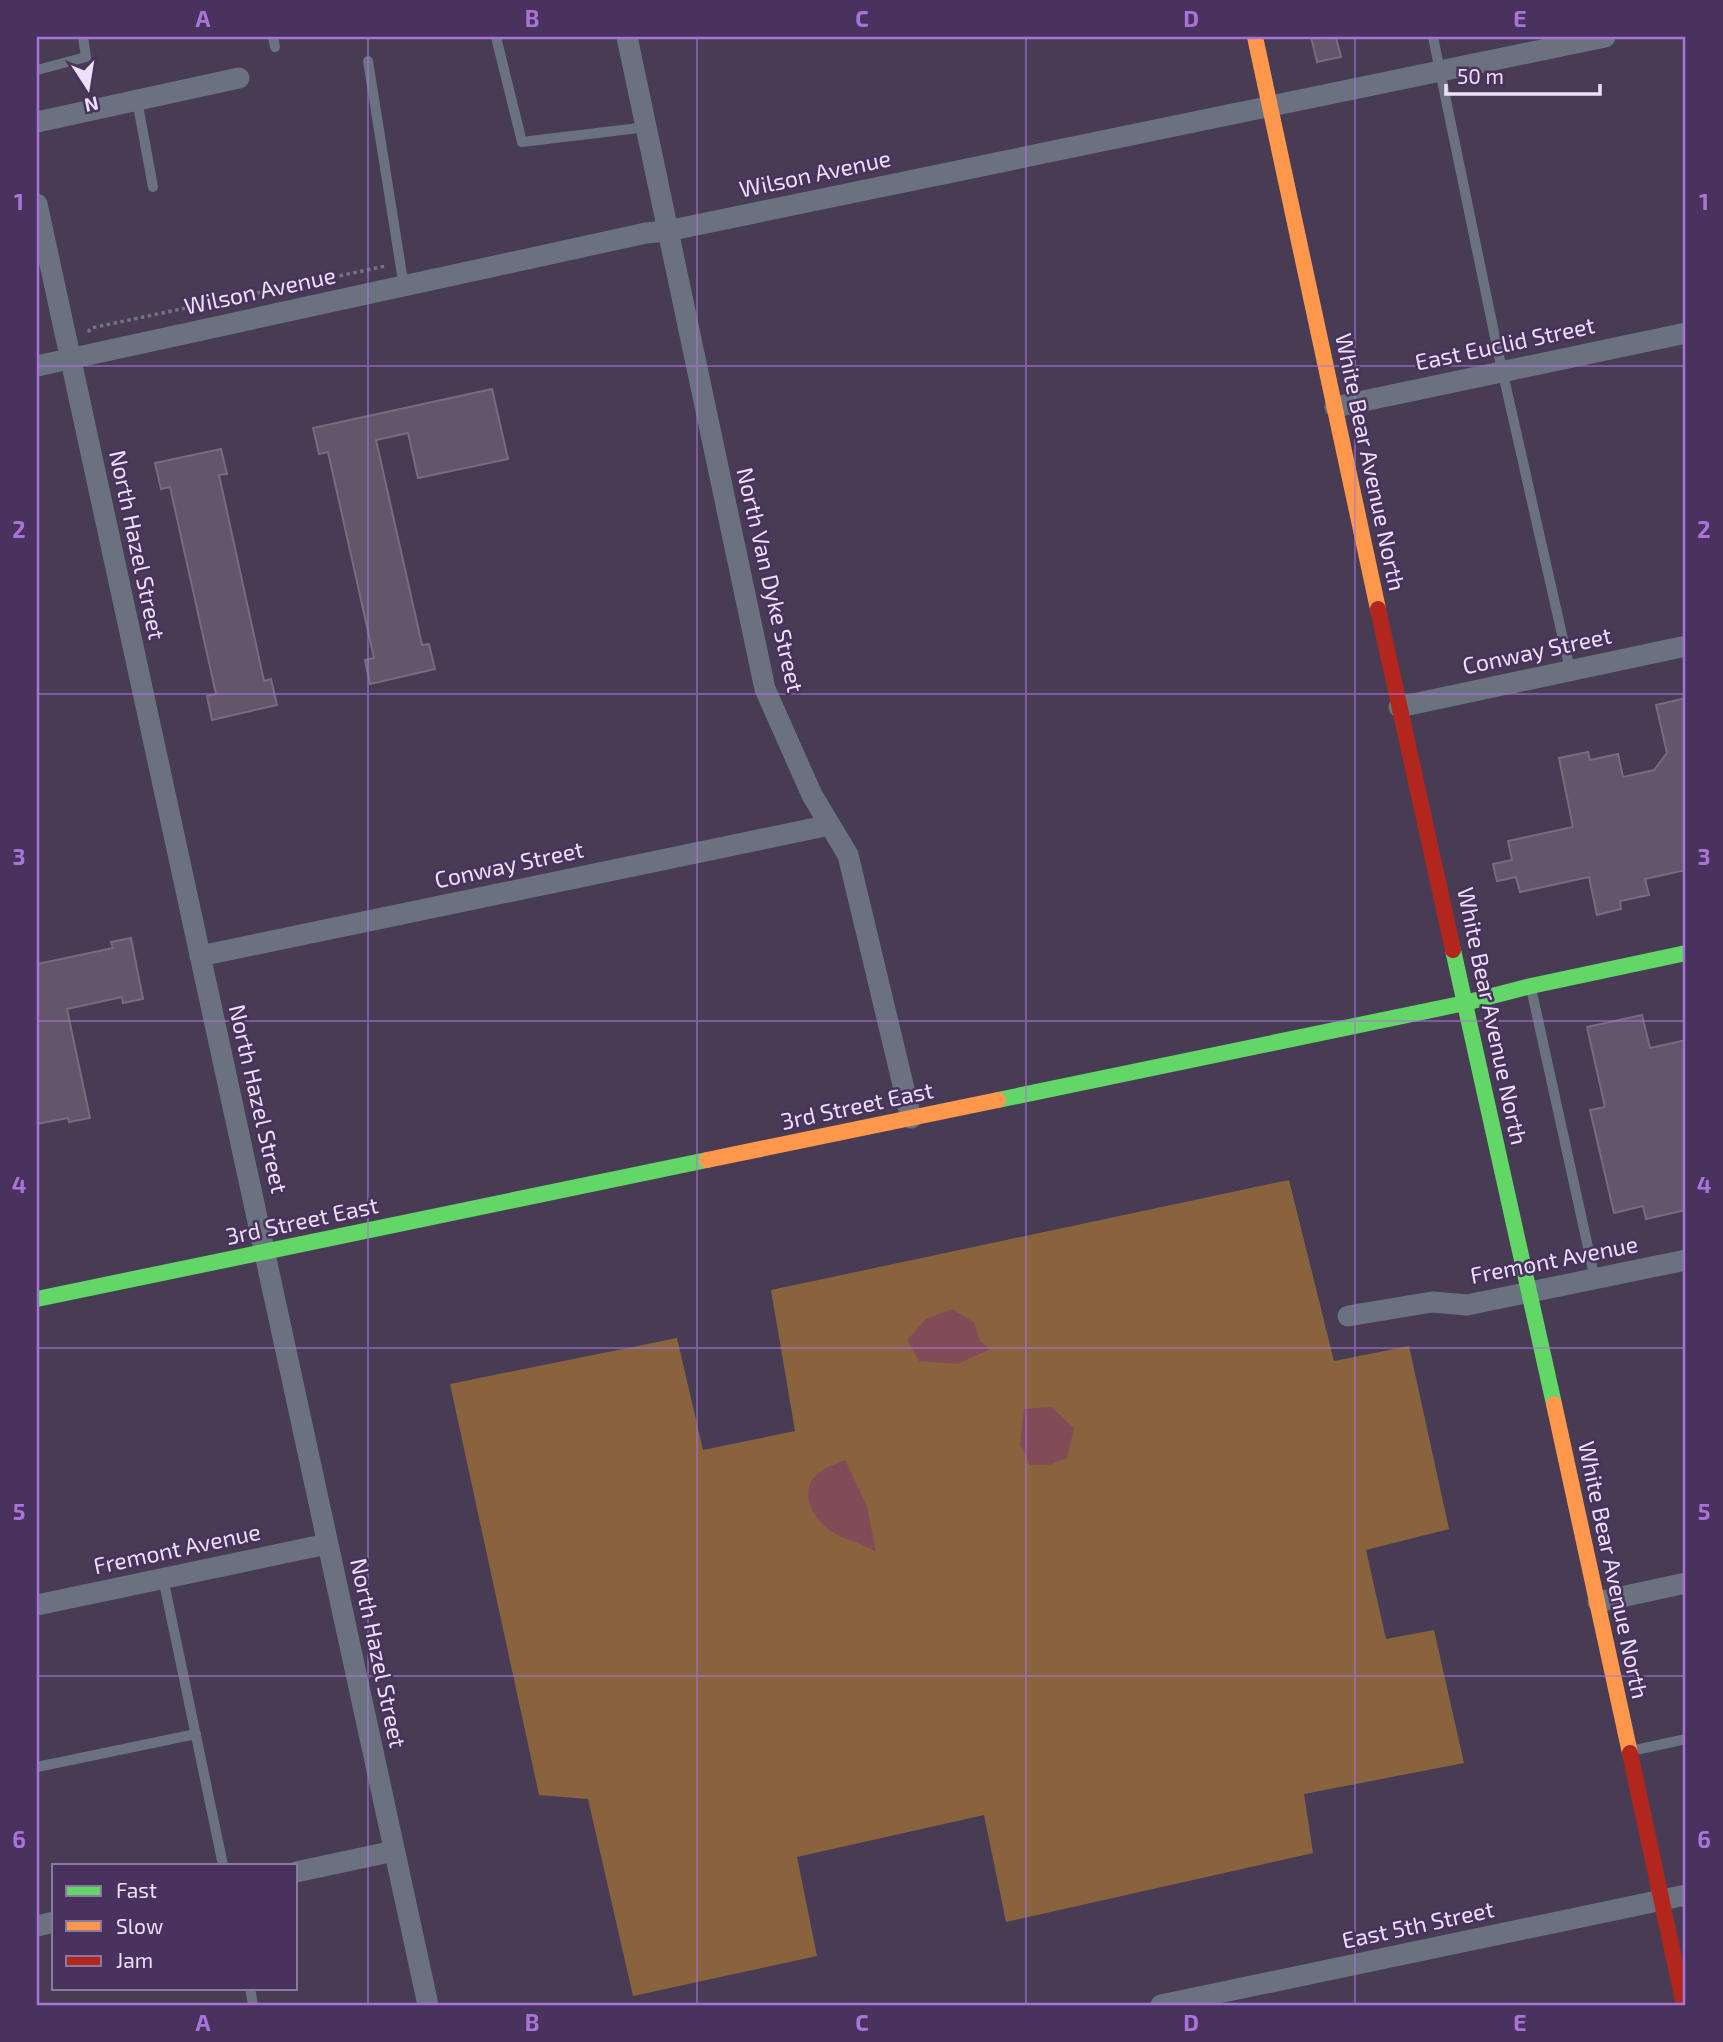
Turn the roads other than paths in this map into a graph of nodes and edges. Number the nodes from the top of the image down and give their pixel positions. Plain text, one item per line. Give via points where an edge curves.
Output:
1 (83, 37) edge
2 (498, 37) edge
3 (627, 37) edge
4 (1255, 37) edge
5 (1433, 37) edge
6 (1605, 37) edge
7 (368, 61) dead end
8 (37, 70) edge
9 (1438, 72) junction
10 (239, 78) dead end
11 (137, 100) junction
12 (1270, 107) junction
13 (37, 122) edge
14 (647, 127) junction
15 (153, 187) dead end
16 (37, 204) edge
17 (667, 231) junction
18 (404, 287) junction
19 (1686, 333) edge
20 (70, 359) junction
21 (37, 366) edge
22 (1504, 371) junction
23 (1335, 407) junction
24 (1686, 646) edge
25 (1570, 670) junction
26 (1399, 706) junction
27 (830, 825) junction
28 (1686, 953) edge
29 (200, 956) junction
30 (1531, 986) junction
31 (1465, 1003) junction
32 (911, 1118) junction
33 (266, 1252) junction
34 (1686, 1260) edge
35 (1595, 1279) junction
36 (1528, 1292) junction
37 (37, 1299) edge
38 (1348, 1316) dead end
39 (327, 1544) junction
40 (163, 1578) junction
41 (1686, 1583) edge
42 (1598, 1602) junction
43 (37, 1605) edge
44 (196, 1734) junction
45 (1686, 1739) edge
46 (1628, 1751) junction
47 (37, 1767) edge
48 (394, 1851) junction
49 (223, 1864) edge
50 (298, 1872) edge
51 (1686, 1895) edge
52 (1661, 1900) junction
53 (428, 2005) edge
54 (1161, 2005) edge
55 (1684, 2005) edge

1 - 8 lane via 86,57
2 - 14 lane via 522,142
3 - 14 street, North Van Dyke Street
4 - 12 main road, White Bear Avenue North
5 - 9 lane
6 - 9 street, Wilson Avenue
7 - 18 lane
9 - 12 street, Wilson Avenue
9 - 22 lane
10 - 11 street
11 - 13 street
11 - 15 lane
12 - 17 street, Wilson Avenue
12 - 23 main road, White Bear Avenue North
14 - 17 street, North Van Dyke Street
16 - 20 street, North Hazel Street
17 - 18 street, Wilson Avenue
17 - 27 street, North Van Dyke Street via 765,689
18 - 20 street, Wilson Avenue
19 - 22 street, East Euclid Street
20 - 21 street, Wilson Avenue
20 - 29 street, North Hazel Street
22 - 23 street, East Euclid Street
22 - 25 lane
23 - 26 main road, White Bear Avenue North
24 - 25 street, Conway Street
25 - 26 street, Conway Street
26 - 31 main road, White Bear Avenue North
27 - 29 street, Conway Street
27 - 32 street, North Van Dyke Street via 848,855
28 - 30 main road, 3rd Street East
29 - 33 street, North Hazel Street
30 - 31 main road, 3rd Street East
30 - 35 lane
31 - 32 main road, 3rd Street East
31 - 36 main road, White Bear Avenue North
32 - 33 main road, 3rd Street East
33 - 37 main road, 3rd Street East
33 - 39 street, North Hazel Street
34 - 35 street, Fremont Avenue
35 - 36 street, Fremont Avenue
36 - 38 street, Fremont Avenue via 1467,1305 1432,1302
36 - 42 main road, White Bear Avenue North
39 - 40 street, Fremont Avenue
39 - 48 street, North Hazel Street
40 - 43 street, Fremont Avenue
40 - 44 lane
41 - 42 street
42 - 46 main road, White Bear Avenue North
44 - 47 lane
44 - 49 lane
45 - 46 lane
46 - 52 main road, White Bear Avenue North
48 - 50 street
48 - 53 street, North Hazel Street
51 - 52 street, East 5th Street
52 - 54 street, East 5th Street
52 - 55 main road, White Bear Avenue North

